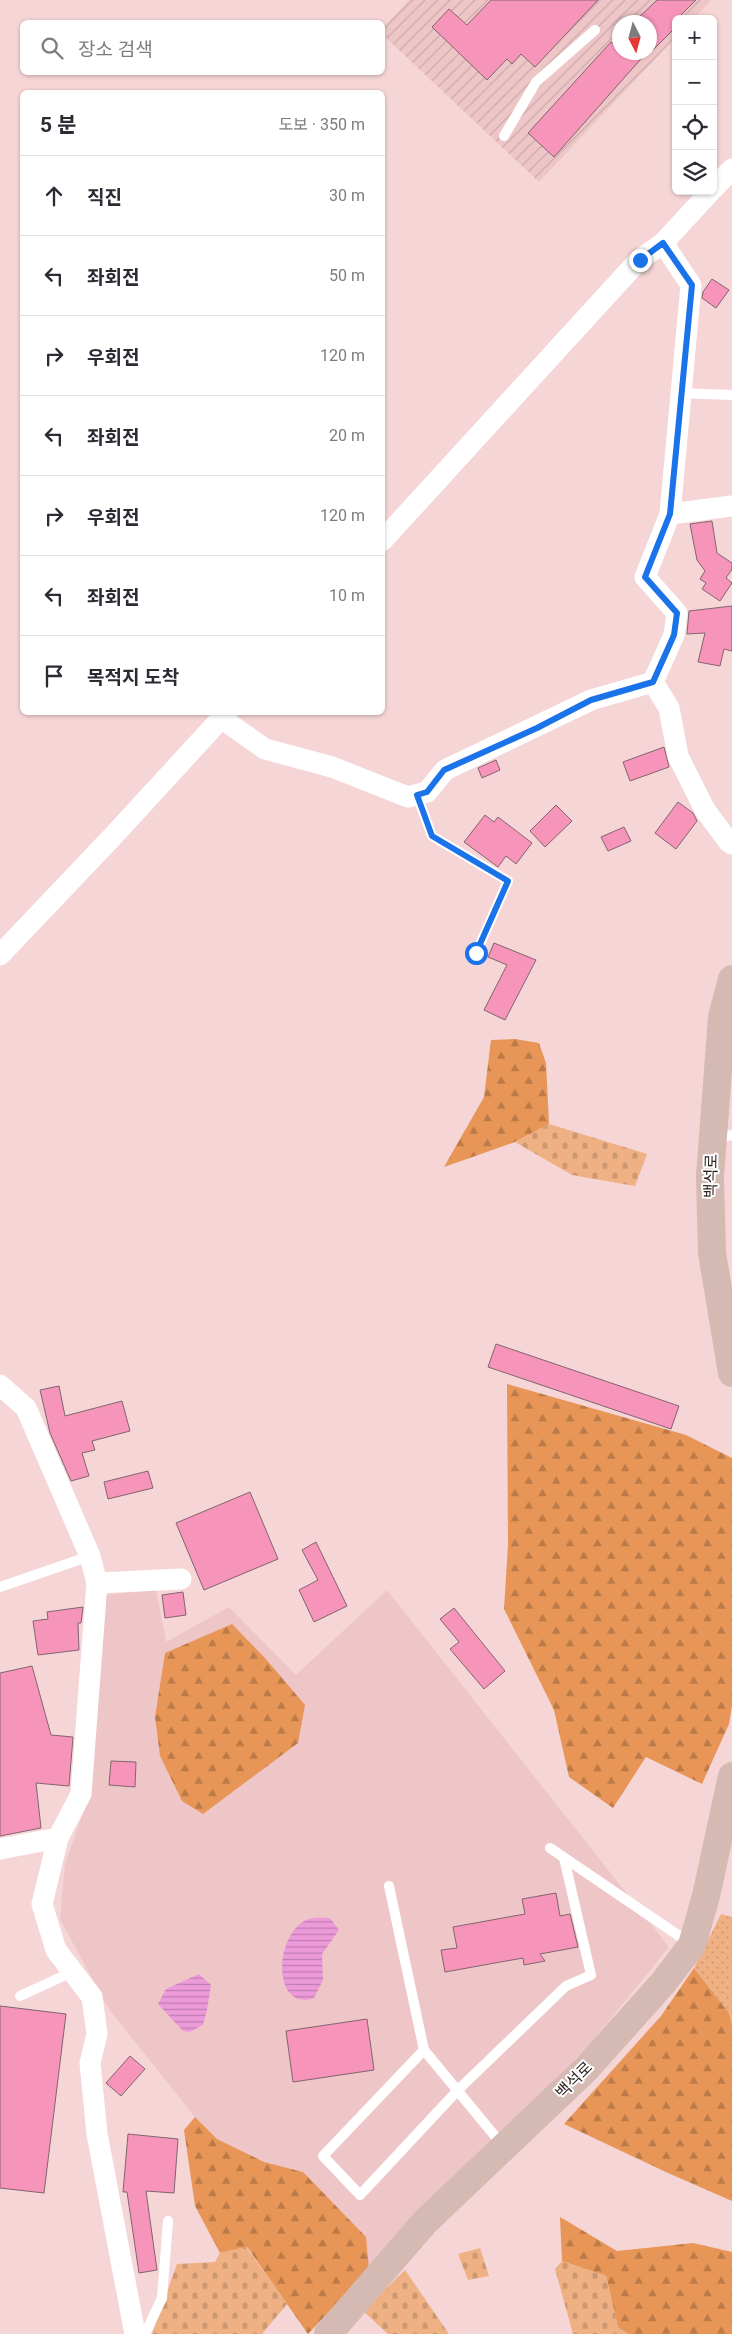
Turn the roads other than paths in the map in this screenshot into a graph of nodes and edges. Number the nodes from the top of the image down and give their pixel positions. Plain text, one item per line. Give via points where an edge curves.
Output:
1 (595, 30) dead end
2 (504, 136) dead end
3 (732, 169) edge
4 (717, 185) edge
5 (707, 195) edge
6 (663, 243) junction
7 (682, 393) junction
8 (732, 395) edge
9 (732, 506) edge
10 (670, 514) junction
11 (385, 539) edge
12 (653, 682) junction
13 (224, 716) edge
14 (417, 795) junction
15 (732, 844) edge
16 (476, 953) dead end
17 (0, 955) edge
18 (732, 979) edge
19 (722, 1137) edge
20 (732, 1373) edge
21 (0, 1386) edge
22 (90, 1556) junction
23 (181, 1579) dead end
24 (97, 1583) junction
25 (0, 1587) edge
26 (732, 1776) edge
27 (58, 1838) junction
28 (550, 1848) dead end
29 (0, 1849) edge
30 (564, 1858) junction
31 (389, 1886) dead end
32 (692, 1945) junction
33 (72, 1972) junction
34 (20, 1996) dead end
35 (424, 2050) junction
36 (458, 2090) junction
37 (504, 2148) junction
38 (168, 2222) dead end
39 (135, 2334) edge
40 (145, 2334) edge
41 (328, 2334) edge

1 - 2 lane via 536,82
3 - 4 street
5 - 6 street
6 - 7 street via 692,285
6 - 11 street via 640,260
7 - 8 lane
7 - 10 street
9 - 10 street
10 - 12 street via 645,577 677,613 674,635
12 - 14 street via 591,700 444,770 427,792
12 - 15 street via 669,708 678,756 705,810
13 - 14 street via 266,749 332,766 408,797
13 - 17 street
14 - 16 lane via 432,836 508,881
18 - 19 street, 백석로 via 722,1017
19 - 20 street, 백석로 via 710,1176 712,1253
21 - 22 street via 26,1408
22 - 24 street
22 - 25 lane
23 - 24 street
24 - 27 street via 81,1794
26 - 32 street, 백석로
27 - 29 street
27 - 33 street via 42,1904 56,1950
28 - 30 lane
30 - 32 lane
30 - 36 lane via 591,1974 566,1986
31 - 35 lane
32 - 37 street, 백석로 via 663,1983 586,2069
33 - 34 lane
33 - 39 street via 92,1997 96,2034 90,2063 97,2134
35 - 36 lane
35 - 36 lane via 323,2156 360,2195
36 - 37 lane
37 - 41 street, 백석로 via 425,2222
38 - 40 lane via 162,2298

